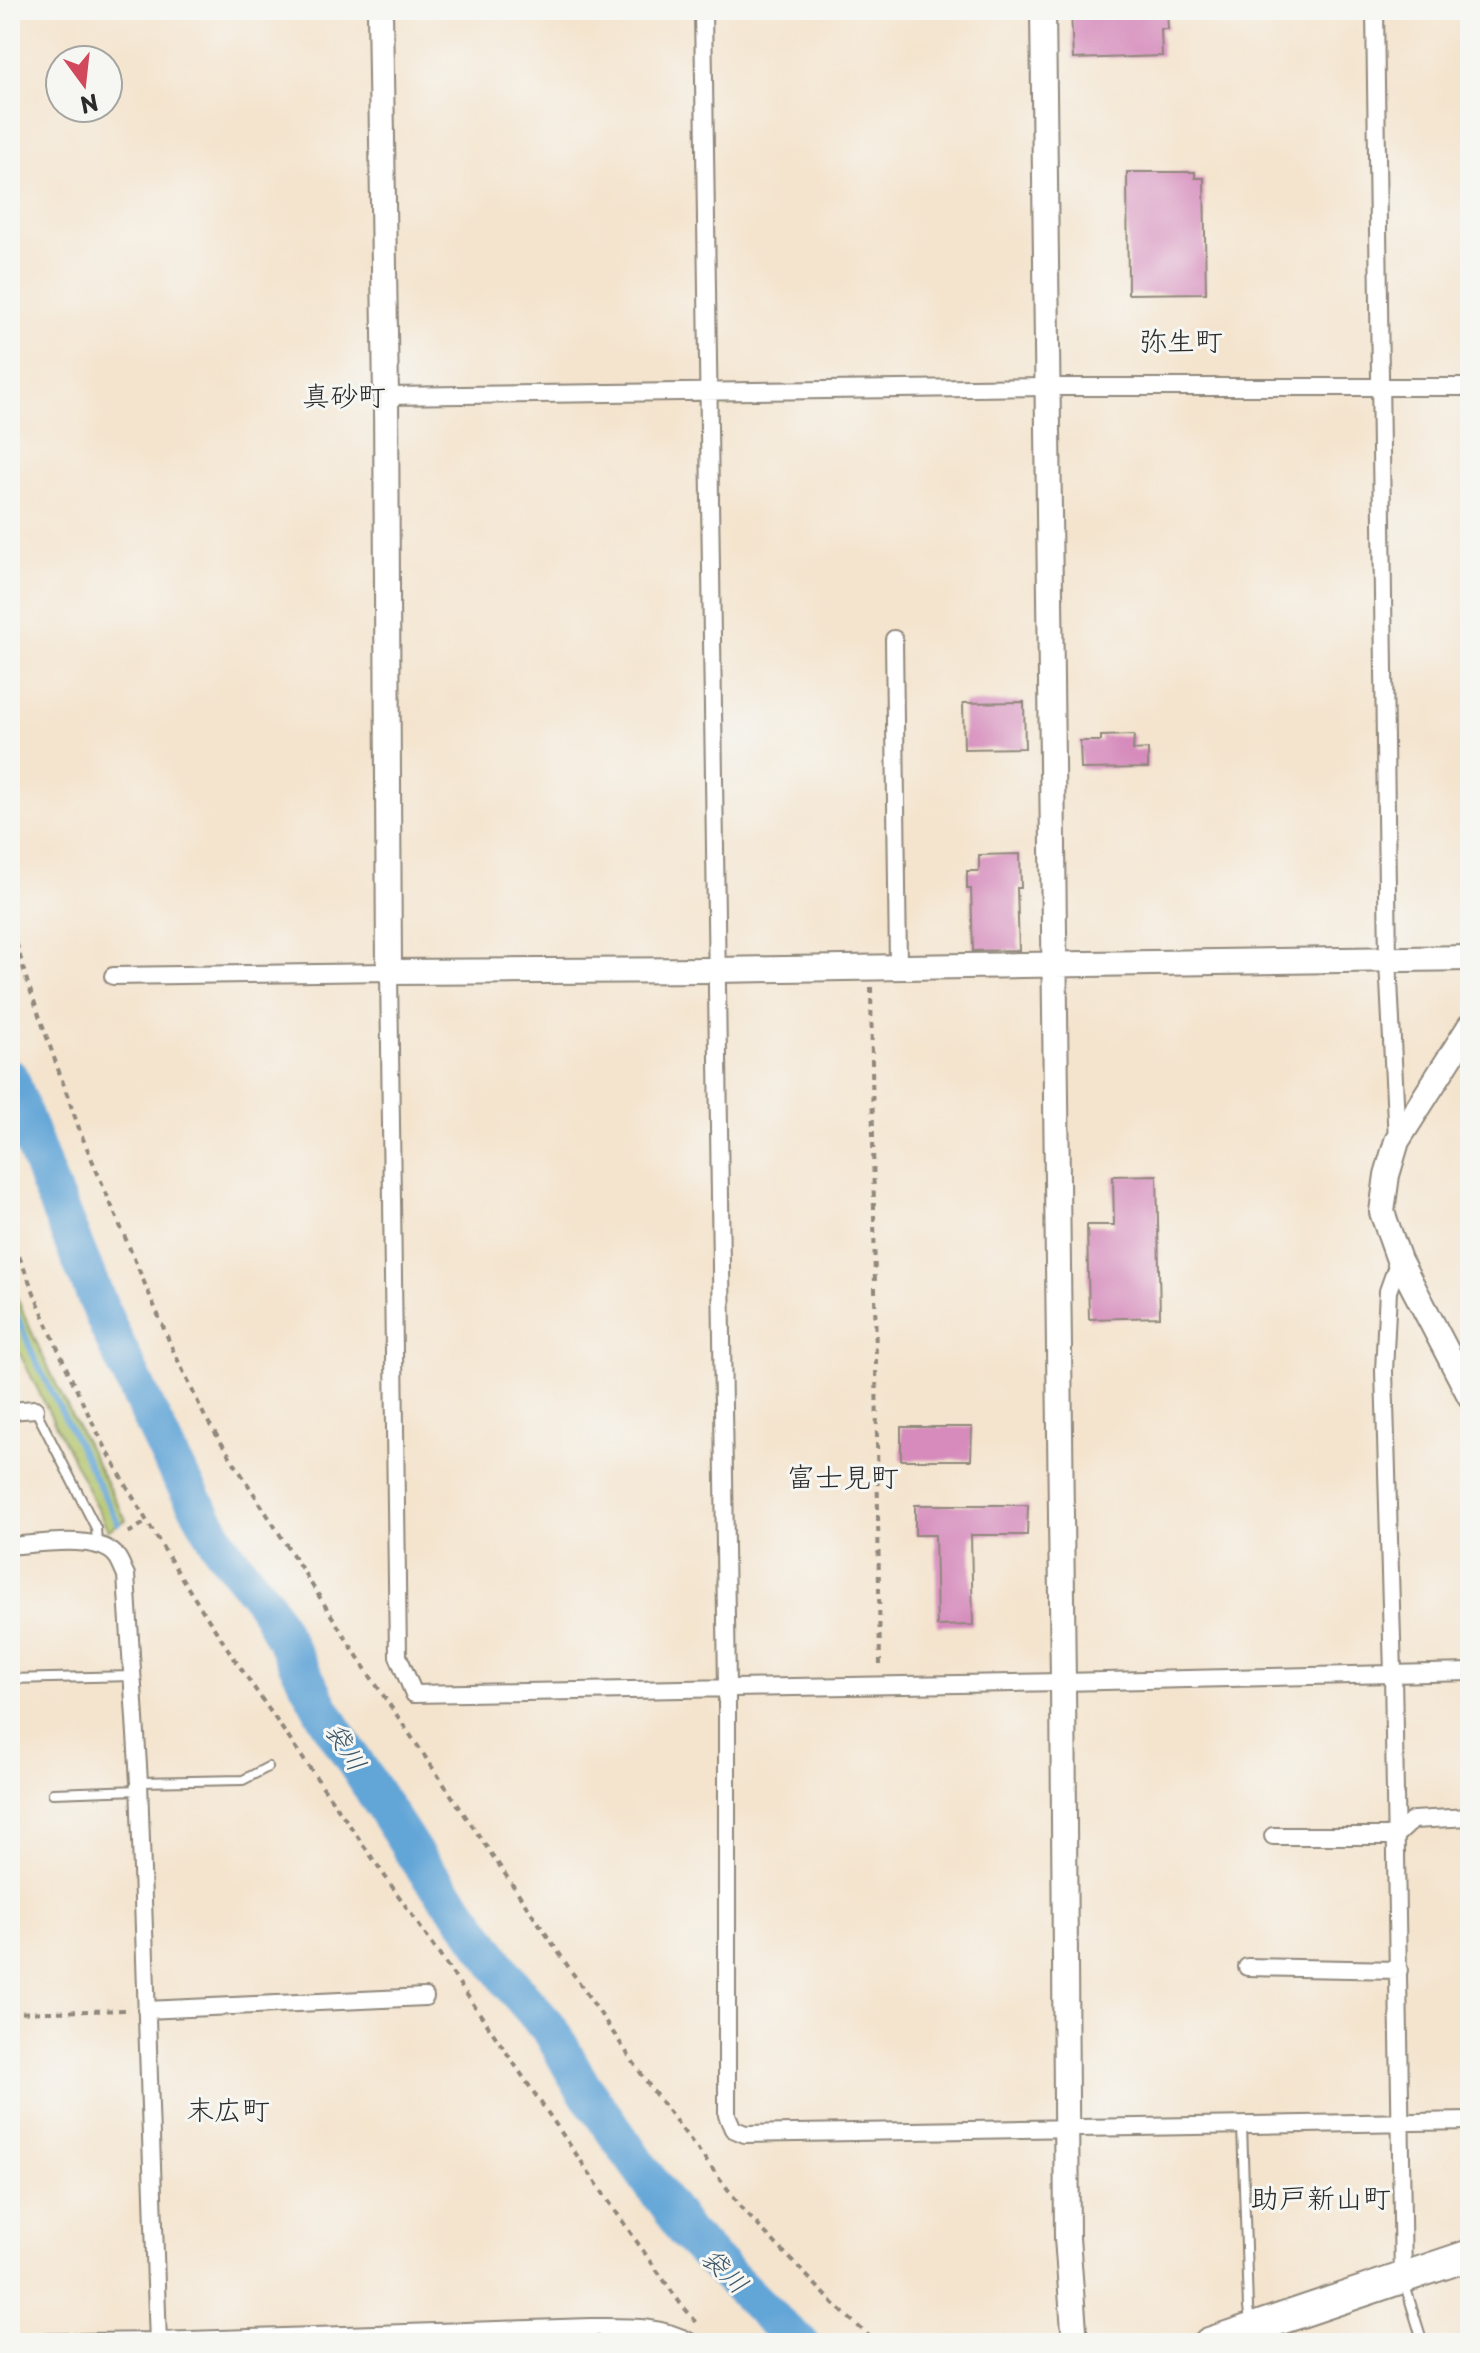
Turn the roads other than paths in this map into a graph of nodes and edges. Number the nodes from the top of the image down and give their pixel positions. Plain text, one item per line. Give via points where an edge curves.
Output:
1 (380, 10) edge
2 (703, 10) edge
3 (1043, 10) edge
4 (1375, 10) edge
5 (1048, 387) junction
6 (1380, 387) junction
7 (1470, 387) edge
8 (709, 392) junction
9 (386, 396) junction
10 (894, 639) dead end
11 (1470, 958) edge
12 (1388, 961) junction
13 (1054, 964) junction
14 (898, 966) junction
15 (716, 970) junction
16 (389, 972) junction
17 (113, 976) dead end
18 (1470, 1026) edge
19 (1397, 1141) junction
20 (1399, 1260) junction
21 (1470, 1396) edge
22 (35, 1409) joint
23 (10, 1411) edge
24 (97, 1544) junction
25 (10, 1546) edge
26 (1470, 1672) edge
27 (1393, 1673) junction
28 (133, 1676) junction
29 (10, 1679) edge
30 (1063, 1682) junction
31 (727, 1687) junction
32 (268, 1767) dead end
33 (139, 1786) junction
34 (53, 1793) dead end
35 (1470, 1817) edge
36 (1273, 1836) dead end
37 (1396, 1836) junction
38 (1247, 1967) dead end
39 (1399, 1970) junction
40 (425, 1997) dead end
41 (146, 2010) junction
42 (1402, 2121) junction
43 (1470, 2121) edge
44 (1242, 2124) junction
45 (1067, 2127) junction
46 (1470, 2255) edge
47 (1403, 2278) junction
48 (1252, 2328) junction
49 (591, 2335) edge
50 (512, 2336) edge
51 (158, 2342) edge
52 (11, 2343) edge
53 (692, 2343) edge
54 (1075, 2343) edge
55 (1209, 2343) edge
56 (1423, 2343) edge

1 - 9 street
2 - 8 street
3 - 5 street
4 - 6 street
5 - 6 street
5 - 8 street
5 - 13 street
6 - 7 street
6 - 12 street
8 - 9 street
8 - 15 street
9 - 16 street
10 - 14 street
11 - 12 street
12 - 13 street
12 - 19 street
13 - 14 street
13 - 30 street
14 - 15 street
15 - 16 street
15 - 31 street
16 - 17 street
16 - 31 street via 398,1656 414,1694
18 - 19 street
19 - 20 street via 1382,1212
20 - 21 street
20 - 27 street via 1388,1291 1384,1371
22 - 23 street
22 - 24 lane via 96,1528
24 - 25 street
24 - 28 street via 117,1556 126,1575
26 - 27 street
27 - 30 street
27 - 37 street
28 - 29 lane
28 - 33 street
30 - 31 street
30 - 45 street
31 - 45 street via 727,2115 733,2129 745,2134
32 - 33 lane via 243,1780
33 - 34 lane
33 - 41 street
35 - 37 street via 1413,1820
36 - 37 street
37 - 39 street
38 - 39 street
39 - 42 street
40 - 41 street
41 - 51 street
42 - 43 street
42 - 44 street
42 - 47 street
44 - 45 street
44 - 48 lane
45 - 54 street via 1067,2238
46 - 47 highway
47 - 48 highway
47 - 56 lane
48 - 55 highway
49 - 50 street
49 - 53 street via 640,2327
50 - 51 street
51 - 52 street

